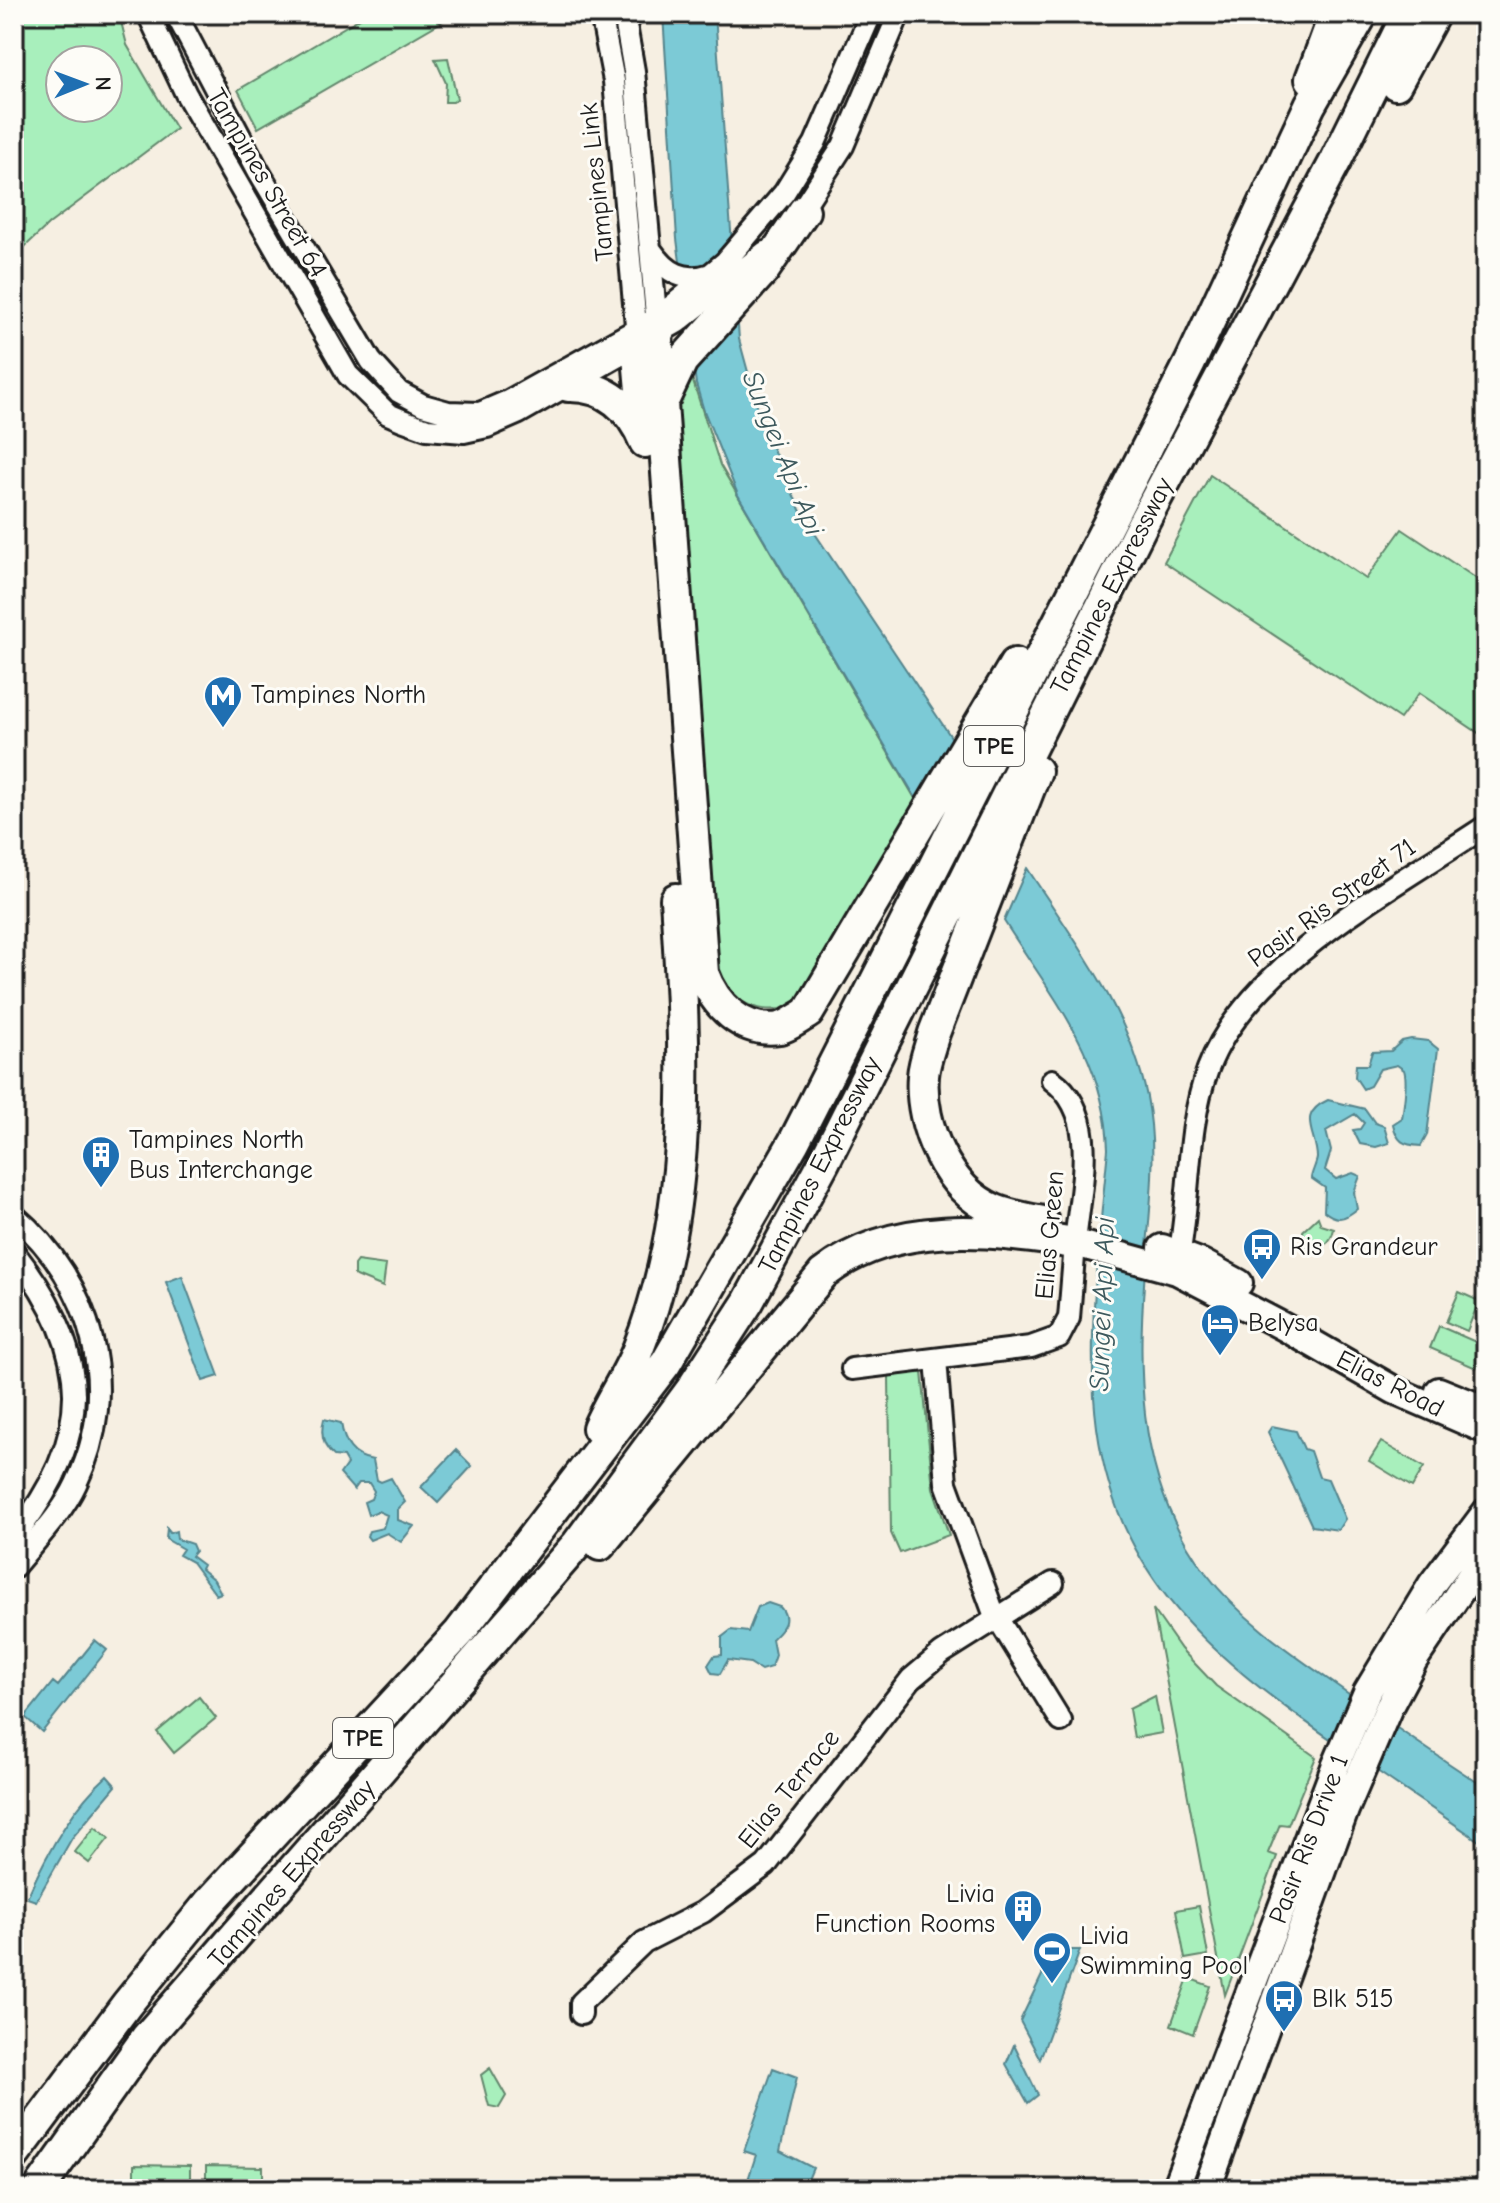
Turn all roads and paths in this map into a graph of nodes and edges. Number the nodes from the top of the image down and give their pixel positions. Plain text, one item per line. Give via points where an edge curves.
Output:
1 (148, 14) edge
2 (176, 14) edge
3 (601, 14) edge
4 (622, 14) edge
5 (871, 14) edge
6 (899, 14) edge
7 (1335, 14) edge
8 (1362, 14) edge
9 (1408, 14) edge
10 (1434, 14) edge
11 (609, 51) junction
12 (1310, 105) junction
13 (804, 211) joint
14 (651, 250) junction
15 (713, 273) junction
16 (743, 282) junction
17 (657, 325) junction
18 (1220, 377) junction
19 (568, 386) junction
20 (662, 404) junction
21 (1155, 430) junction
22 (645, 442) junction
23 (1060, 688) junction
24 (1486, 826) edge
25 (1052, 1080) dead end
26 (14, 1215) edge
27 (1087, 1238) junction
28 (14, 1252) edge
29 (1169, 1259) junction
30 (936, 1359) junction
31 (852, 1369) dead end
32 (1482, 1426) edge
33 (591, 1457) junction
34 (1486, 1512) edge
35 (14, 1537) edge
36 (1486, 1553) edge
37 (14, 1567) edge
38 (1053, 1583) dead end
39 (997, 1618) junction
40 (1378, 1700) junction
41 (1061, 1721) dead end
42 (382, 1772) junction
43 (1346, 1774) junction
44 (209, 1903) junction
45 (581, 2014) dead end
46 (14, 2120) edge
47 (76, 2136) junction
48 (14, 2155) edge
49 (39, 2189) edge
50 (54, 2189) edge
51 (1175, 2189) edge
52 (1207, 2189) edge

1 - 19 street, Tampines Street 64 via 186,94 348,375 388,414 427,429 475,430
2 - 17 street, Tampines Street 64 via 259,172 371,361 399,392 448,412 480,413
3 - 11 street, Tampines Link
4 - 11 street via 617,45
4 - 14 street, Tampines Link via 634,71
5 - 15 street via 815,143 784,193
6 - 13 street via 843,146
7 - 12 highway via 1312,73
8 - 12 highway, Tampines Expressway / TPE
9 - 18 highway, Tampines Expressway / TPE
10 - 18 highway via 1350,168
11 - 17 street, Tampines Link
12 - 21 highway, Tampines Expressway / TPE
13 - 16 highway via 786,241
14 - 15 street via 676,275 698,278
14 - 17 street, Tampines Link
15 - 17 street
16 - 17 street
16 - 20 highway via 682,361
17 - 19 street, Tampines Street 64
17 - 20 highway
17 - 22 highway
18 - 23 highway, Tampines Expressway / TPE
19 - 22 highway via 604,392 634,417
20 - 21 highway via 703,973 711,994 740,1022 780,1028 808,1013
21 - 33 highway, Tampines Expressway / TPE via 794,1142 666,1363
22 - 33 highway via 678,935 683,1137 679,1198 653,1303 637,1353 595,1435
23 - 27 highway via 1028,796 934,1033 923,1074 923,1102 930,1134 969,1194 994,1209
23 - 42 highway, Tampines Expressway / TPE via 824,1162 748,1302 691,1390 578,1543
24 - 29 street, Pasir Ris Street 71 via 1317,941 1265,981 1246,1004 1207,1072
25 - 27 street, Elias Green via 1067,1090 1079,1121
26 - 37 street via 35,1233 78,1295 94,1336 100,1373 100,1408 75,1486
27 - 29 main road, Elias Road
27 - 30 street, Elias Green via 1069,1318 1059,1337 1031,1347
27 - 42 highway via 923,1235 882,1241 848,1254 823,1274 588,1560
28 - 35 street via 42,1287 68,1345 74,1411 67,1448 42,1502
29 - 32 main road, Elias Road via 1394,1390
30 - 31 street, Elias Green
30 - 39 street via 946,1483
33 - 44 highway, Tampines Expressway / TPE via 459,1633
34 - 40 main road, Pasir Ris Drive 1 via 1432,1584
36 - 40 main road, Pasir Ris Drive 1 via 1414,1660
38 - 39 street, Elias Terrace
39 - 41 street
39 - 45 street, Elias Terrace via 911,1679 766,1865 703,1912 644,1942 581,2003
40 - 43 main road, Pasir Ris Drive 1
42 - 47 highway, Tampines Expressway / TPE via 147,2037
43 - 51 main road, Pasir Ris Drive 1
43 - 52 main road, Pasir Ris Drive 1
44 - 46 highway via 114,1993
44 - 48 highway, Tampines Expressway / TPE
47 - 49 highway, Tampines Expressway / TPE
47 - 50 highway via 74,2156

